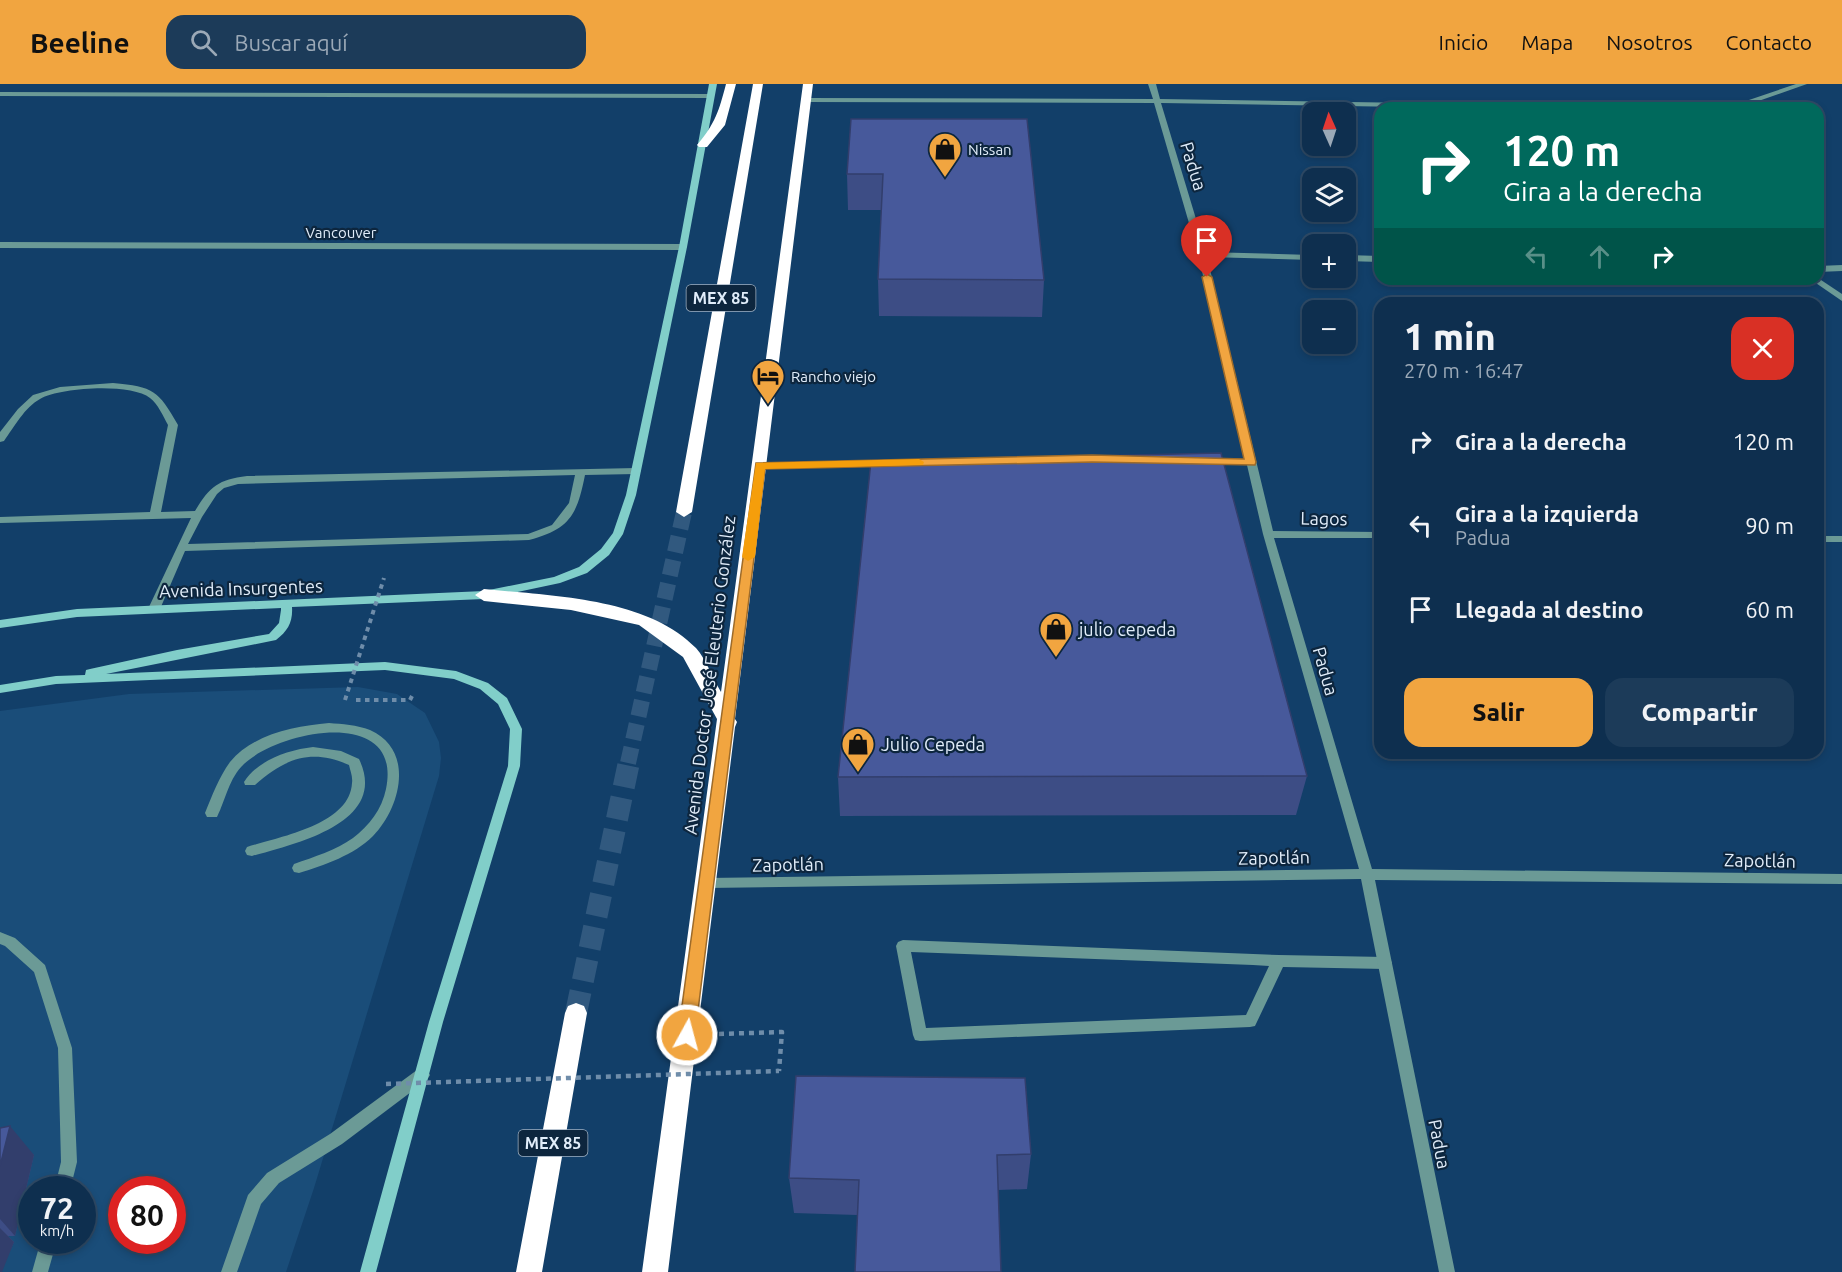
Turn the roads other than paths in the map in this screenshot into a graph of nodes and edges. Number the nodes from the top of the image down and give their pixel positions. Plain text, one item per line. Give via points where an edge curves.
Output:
1 (713, 84) edge
2 (731, 84) edge
3 (758, 84) edge
4 (1152, 84) edge
5 (1803, 84) edge
6 (807, 92) edge
7 (0, 94) edge
8 (709, 96) junction
9 (1156, 101) junction
10 (1746, 102) edge
11 (1374, 104) edge
12 (703, 145) junction
13 (0, 245) edge
14 (683, 247) junction
15 (1202, 254) junction
16 (1302, 257) edge
17 (1356, 258) edge
18 (1374, 259) edge
19 (1824, 268) edge
20 (1842, 268) edge
21 (1823, 285) edge
22 (1842, 298) edge
23 (0, 439) edge
24 (1191, 461) edge
25 (1250, 462) junction
26 (902, 463) edge
27 (760, 466) junction
28 (636, 471) junction
29 (581, 472) junction
30 (684, 512) tunnel mouth
31 (200, 514) junction
32 (155, 515) junction
33 (0, 520) edge
34 (1268, 534) junction
35 (1374, 535) edge
36 (1824, 539) edge
37 (1842, 539) edge
38 (183, 548) junction
39 (484, 595) junction
40 (286, 604) junction
41 (154, 609) junction
42 (0, 624) edge
43 (56, 681) junction
44 (0, 689) edge
45 (728, 722) junction
46 (250, 782) dead end
47 (212, 813) dead end
48 (252, 851) dead end
49 (299, 868) dead end
50 (1367, 874) junction
51 (1842, 879) edge
52 (706, 883) junction
53 (0, 938) edge
54 (1279, 961) junction
55 (1385, 963) junction
56 (576, 1013) tunnel mouth
57 (422, 1075) junction
58 (66, 1176) edge
59 (45, 1254) edge
60 (40, 1272) edge
61 (229, 1272) edge
62 (368, 1272) edge
63 (529, 1272) edge
64 (655, 1272) edge
65 (1447, 1272) edge

1 - 8 main road
2 - 12 highway via 719,127
3 - 30 highway, MEX 85
4 - 9 street, Padua
5 - 10 street
6 - 9 street
6 - 27 highway, Avenida Doctor José Eleuterio González / MEX 85
7 - 8 street
8 - 12 main road
9 - 11 street
9 - 15 street, Padua
12 - 14 main road
13 - 14 street, Vancouver
14 - 28 main road
15 - 16 street
15 - 25 street, Padua
17 - 18 street
19 - 20 street
21 - 22 street
23 - 32 street via 23,409 36,397 50,392 68,388 134,388 152,394 173,425
24 - 25 street
25 - 34 street, Padua
26 - 27 street
27 - 45 highway, Avenida Doctor José Eleuterio González / MEX 85
28 - 29 street
28 - 39 main road via 618,534 605,552 583,570 556,580
29 - 31 street via 247,479 227,482 213,491
29 - 38 street via 574,503 556,527 530,537
31 - 32 street
31 - 38 street
32 - 33 street
34 - 35 street, Lagos
34 - 50 street, Padua
36 - 37 street
38 - 41 street
39 - 40 main road, Avenida Insurgentes
39 - 45 highway via 571,604 644,620 690,654
40 - 41 main road, Avenida Insurgentes
40 - 43 main road via 288,619 272,637
41 - 42 main road, Avenida Insurgentes via 77,613
43 - 44 main road
43 - 57 main road via 385,666 456,675 484,686 503,701 516,729 514,766
45 - 52 highway, Avenida Doctor José Eleuterio González / MEX 85
46 - 48 street via 281,758 319,750 355,762 361,777 357,796 346,813 321,828
47 - 49 street via 239,761 286,733 342,729 378,741 391,757 395,777 380,819 358,841
50 - 51 street, Zapotlán
50 - 52 street, Zapotlán
50 - 55 street, Padua
52 - 64 highway, Avenida Doctor José Eleuterio González / MEX 85
53 - 58 street via 40,969 65,1048 69,1162
54 - 54 street via 1250,1021 920,1035 903,946
54 - 55 street
55 - 65 street, Padua
56 - 63 highway, MEX 85
57 - 61 street via 336,1139 273,1178 254,1200
57 - 62 main road
59 - 60 street

